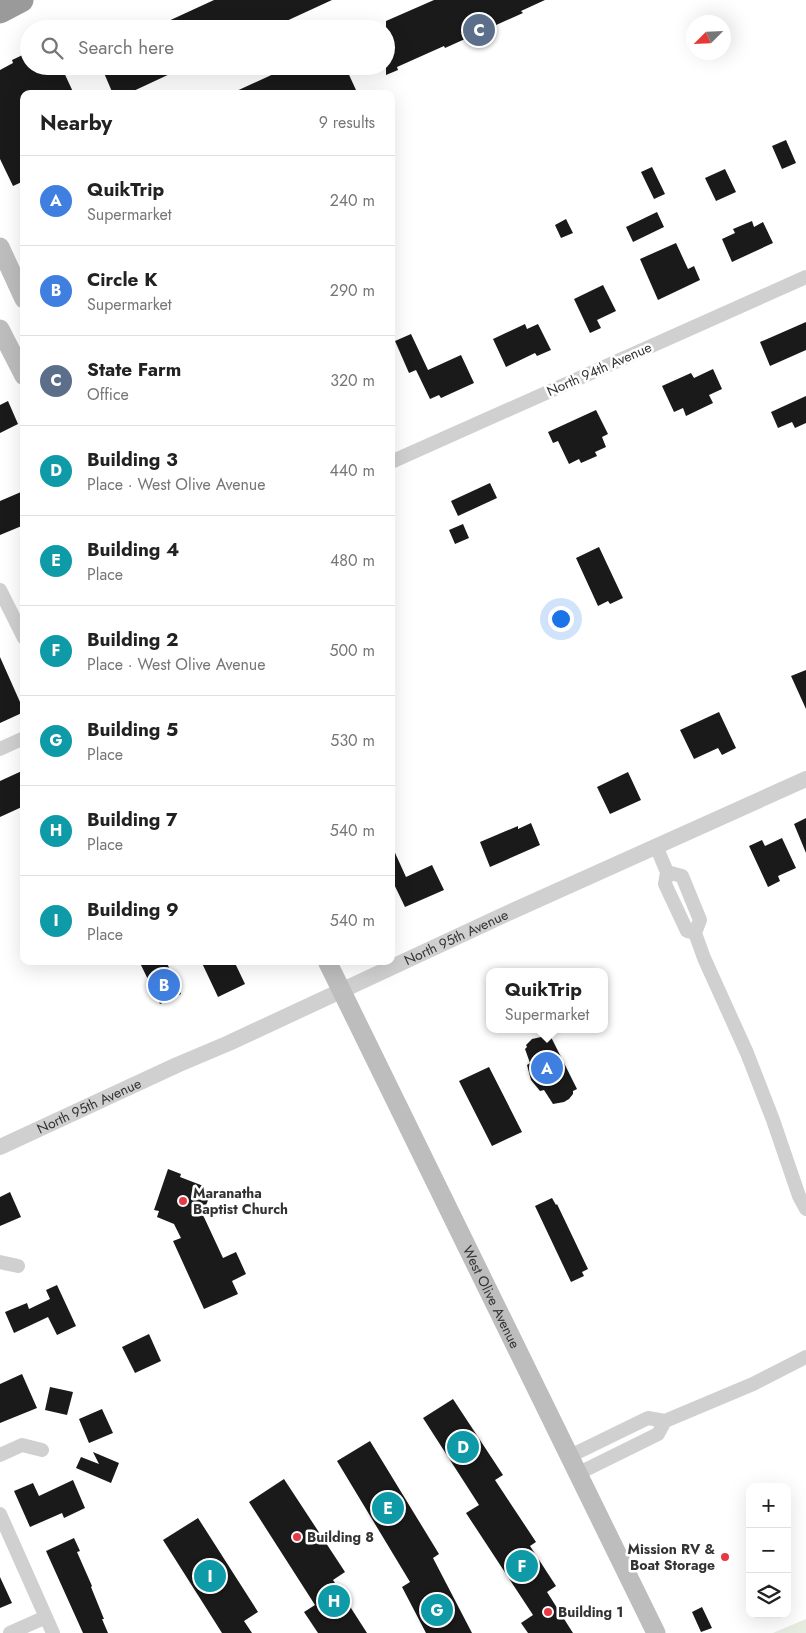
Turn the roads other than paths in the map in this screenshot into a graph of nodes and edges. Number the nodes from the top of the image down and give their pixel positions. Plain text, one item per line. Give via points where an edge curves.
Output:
1 (21, 0) edge
2 (0, 11) edge
3 (0, 247) edge
4 (7, 276) edge
5 (806, 277) edge
6 (20, 294) edge
7 (0, 329) edge
8 (20, 368) edge
9 (395, 460) edge
10 (0, 590) edge
11 (20, 630) edge
12 (20, 740) edge
13 (0, 749) edge
14 (806, 779) edge
15 (656, 846) junction
16 (329, 965) edge
17 (342, 990) junction
18 (0, 1147) edge
19 (806, 1209) edge
20 (0, 1262) edge
21 (18, 1266) dead end
22 (806, 1358) edge
23 (666, 1420) junction
24 (42, 1450) dead end
25 (0, 1455) edge
26 (568, 1457) junction
27 (577, 1474) junction
28 (0, 1514) edge
29 (46, 1617) junction
30 (10, 1633) edge
31 (53, 1633) edge
32 (656, 1633) edge

1 - 2 highway
3 - 4 main road
4 - 6 main road
5 - 9 street, North 94th Avenue
7 - 8 main road
10 - 11 street
12 - 13 street
14 - 15 street, North 95th Avenue
15 - 17 street, North 95th Avenue
15 - 19 street via 667,872 665,884 687,931 695,933 747,1054
16 - 17 main road, West Olive Avenue
17 - 18 street, North 95th Avenue
17 - 26 main road, West Olive Avenue
20 - 21 street
22 - 23 street
23 - 26 street via 648,1418
23 - 27 street via 658,1434
24 - 25 street via 22,1445
26 - 27 main road, West Olive Avenue
27 - 32 main road, West Olive Avenue
28 - 29 street
29 - 30 street
29 - 31 street

